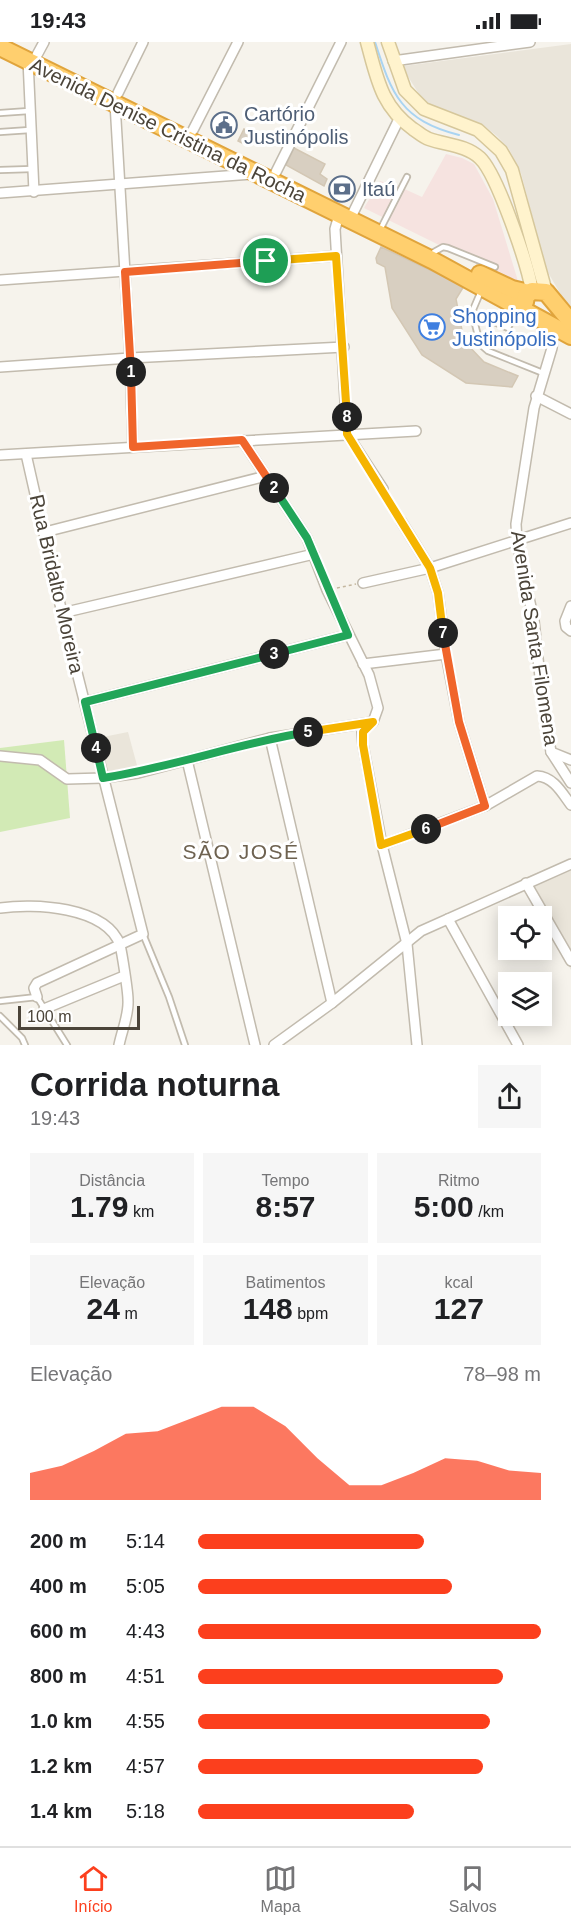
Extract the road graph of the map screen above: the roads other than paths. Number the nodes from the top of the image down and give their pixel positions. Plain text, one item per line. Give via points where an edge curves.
1 (11, 42) edge
2 (143, 42) edge
3 (237, 42) edge
4 (340, 42) edge
5 (368, 42) edge
6 (388, 42) edge
7 (530, 42) edge
8 (463, 46) edge
9 (0, 47) edge
10 (36, 52) edge
11 (393, 61) junction
12 (116, 98) junction
13 (29, 111) junction
14 (0, 113) edge
15 (399, 119) junction
16 (30, 130) junction
17 (193, 130) junction
18 (0, 132) edge
19 (32, 169) junction
20 (0, 170) edge
21 (276, 172) junction
22 (258, 174) junction
23 (407, 177) dead end
24 (119, 183) junction
25 (33, 192) junction
26 (0, 193) edge
27 (346, 214) junction
28 (381, 226) junction
29 (336, 256) junction
30 (125, 272) junction
31 (489, 277) junction
32 (0, 280) edge
33 (539, 293) junction
34 (527, 311) junction
35 (472, 312) junction
36 (566, 330) edge
37 (344, 347) junction
38 (130, 358) junction
39 (0, 367) edge
40 (543, 373) junction
41 (537, 396) junction
42 (571, 414) edge
43 (416, 431) dead end
44 (347, 434) junction
45 (242, 440) junction
46 (133, 447) junction
47 (26, 454) junction
48 (0, 456) edge
49 (266, 476) junction
50 (382, 489) road end
51 (401, 521) road end
52 (571, 523) edge
53 (45, 531) junction
54 (517, 542) junction
55 (314, 554) junction
56 (430, 568) junction
57 (363, 583) road end
58 (571, 606) edge
59 (62, 613) junction
60 (568, 629) edge
61 (348, 635) junction
62 (446, 654) junction
63 (363, 664) junction
64 (85, 702) junction
65 (373, 722) junction
66 (270, 738) junction
67 (551, 752) junction
68 (0, 756) edge
69 (187, 760) junction
70 (571, 760) edge
71 (103, 778) junction
72 (571, 783) edge
73 (571, 805) edge
74 (485, 806) junction
75 (381, 845) junction
76 (571, 864) edge
77 (526, 883) junction
78 (0, 908) edge
79 (448, 919) junction
80 (143, 934) junction
81 (408, 944) junction
82 (120, 945) junction
83 (571, 961) edge
84 (124, 976) junction
85 (37, 997) junction
86 (0, 1001) edge
87 (332, 1003) junction
88 (44, 1009) junction
89 (0, 1016) edge
90 (415, 1044) edge
91 (26, 1045) edge
92 (67, 1045) edge
93 (119, 1045) edge
94 (185, 1045) edge
95 (255, 1045) edge
96 (274, 1045) edge
97 (518, 1045) edge

1 - 10 highway, Avenida Denise Cristina da Rocha
2 - 12 street
3 - 17 street
4 - 21 street
5 - 15 street via 379,86
6 - 11 street
7 - 8 street
8 - 11 street
9 - 10 highway, Avenida Denise Cristina da Rocha
10 - 12 highway, Avenida Denise Cristina da Rocha
10 - 13 street
11 - 33 street via 405,90 424,109 478,130 501,151 512,170
12 - 17 highway, Avenida Denise Cristina da Rocha
12 - 22 highway, Avenida Denise Cristina da Rocha
12 - 24 street
13 - 14 lane
13 - 16 street
15 - 27 street
15 - 33 street via 427,138 461,147 479,157 489,169
16 - 18 lane
16 - 19 street
17 - 21 highway, Avenida Denise Cristina da Rocha
19 - 20 lane
19 - 25 street
21 - 27 highway, Avenida Denise Cristina da Rocha
22 - 24 street
22 - 27 highway, Avenida Denise Cristina da Rocha
23 - 28 lane
24 - 25 street
24 - 30 street
25 - 26 street
27 - 28 highway, Avenida Denise Cristina da Rocha
27 - 29 street via 335,230
27 - 31 highway, Avenida Denise Cristina da Rocha via 432,260
28 - 31 highway, Avenida Denise Cristina da Rocha
29 - 30 street
29 - 37 street
30 - 32 street
30 - 38 street
31 - 33 highway, Avenida Denise Cristina da Rocha via 512,289
31 - 34 highway, Avenida Denise Cristina da Rocha
31 - 35 lane
33 - 34 highway via 525,300
33 - 34 highway via 551,304 548,312
33 - 36 highway via 558,309
34 - 35 lane via 508,328
34 - 36 highway, Avenida Denise Cristina da Rocha
35 - 40 lane via 476,335 488,351
36 - 40 street, Avenida Santa Filomena via 552,348
37 - 38 street
37 - 44 street
38 - 39 street
38 - 46 street
40 - 41 street, Avenida Santa Filomena
41 - 42 street
41 - 54 street, Avenida Santa Filomena via 516,524
43 - 44 street
44 - 45 street
44 - 50 street
45 - 46 street
45 - 49 street
46 - 47 street
47 - 48 street
47 - 53 street, Rua Bridalto Moreira
49 - 53 street
49 - 55 street
51 - 56 street
52 - 54 street
53 - 59 street, Rua Bridalto Moreira
54 - 56 street
54 - 67 street, Avenida Santa Filomena via 534,621
55 - 59 street
55 - 61 street
56 - 57 street
56 - 62 street via 438,593
58 - 60 street via 565,621
59 - 64 street, Rua Bridalto Moreira
61 - 63 street
61 - 64 street
62 - 63 street
62 - 74 street via 459,722
63 - 65 street via 378,708
64 - 71 street, Rua Bridalto Moreira
65 - 66 street
65 - 75 street via 363,732 363,745
66 - 69 street
66 - 87 street
67 - 70 street
67 - 72 street, Avenida Santa Filomena
68 - 71 street via 40,760 67,778
69 - 71 street
69 - 95 street
71 - 80 street, Rua Bridalto Moreira
73 - 74 street via 555,783 537,776
74 - 75 street
75 - 81 street
76 - 77 street
77 - 79 street
77 - 83 street
78 - 82 street via 23,905 67,909 108,928
79 - 81 street via 421,932
79 - 97 street
80 - 82 street
80 - 94 lane
81 - 87 street
81 - 90 street
82 - 84 street
82 - 85 street via 37,983
84 - 88 street
84 - 93 street via 128,1000
85 - 86 lane
85 - 88 lane
87 - 96 street
88 - 92 lane
89 - 91 lane

